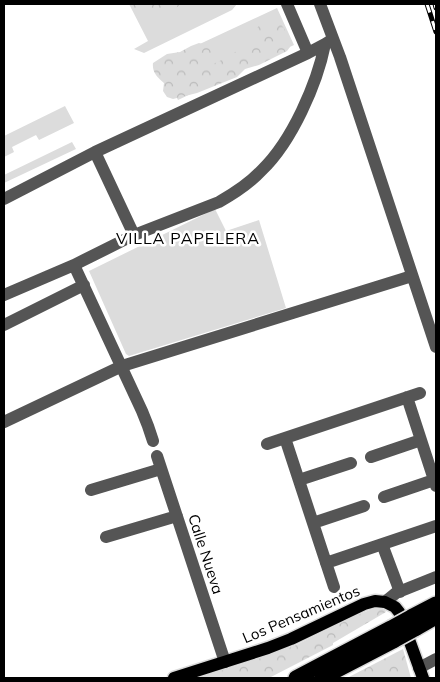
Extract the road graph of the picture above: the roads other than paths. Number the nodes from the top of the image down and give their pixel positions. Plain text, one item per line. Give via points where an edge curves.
1 (286, 4) edge
2 (320, 4) edge
3 (329, 42) junction
4 (308, 53) junction
5 (94, 152) junction
6 (4, 199) edge
7 (134, 235) junction
8 (74, 265) junction
9 (412, 276) junction
10 (84, 285) junction
11 (4, 295) edge
12 (4, 325) edge
13 (436, 347) edge
14 (122, 366) junction
15 (420, 393) dead end
16 (407, 397) junction
17 (4, 422) edge
18 (285, 438) junction
19 (421, 440) junction
20 (152, 442) dead end
21 (267, 444) dead end
22 (157, 456) dead end
23 (371, 457) dead end
24 (350, 463) dead end
25 (161, 469) junction
26 (299, 480) junction
27 (435, 483) edge
28 (91, 490) dead end
29 (384, 497) dead end
30 (364, 506) dead end
31 (176, 516) junction
32 (313, 523) junction
33 (436, 526) edge
34 (106, 537) dead end
35 (382, 544) junction
36 (326, 563) junction
37 (436, 577) edge
38 (334, 587) dead end
39 (400, 592) junction
40 (385, 602) junction
41 (436, 604) edge
42 (436, 617) edge
43 (413, 623) junction
44 (393, 634) junction
45 (436, 660) edge
46 (225, 662) junction
47 (421, 673) edge
48 (174, 678) edge
49 (296, 678) edge
50 (322, 678) edge

1 - 4 street
2 - 3 street
3 - 4 street
3 - 7 street via 303,108 262,170 219,202
3 - 9 street
4 - 5 street
5 - 6 street
5 - 7 street
7 - 8 street
8 - 10 street
8 - 11 street
9 - 13 street
9 - 14 street
10 - 12 street
10 - 14 street
14 - 17 street
14 - 20 street
15 - 16 street
16 - 18 street
16 - 19 street
18 - 21 street
18 - 26 street
19 - 23 street
19 - 27 street
22 - 25 street, Calle Nueva
24 - 26 street
25 - 28 street
25 - 31 street, Calle Nueva
26 - 32 street
27 - 29 street
30 - 32 street
31 - 34 street
31 - 46 street, Calle Nueva
32 - 36 street
33 - 35 street
35 - 36 street
35 - 39 street
36 - 38 street
37 - 39 street, Los Pensamientos
39 - 40 street, Los Pensamientos
40 - 46 main road, Los Pensamientos via 364,604 291,639
40 - 47 main road via 399,612
41 - 43 highway
42 - 43 highway
43 - 44 highway, bridge
44 - 49 highway
44 - 50 highway
45 - 47 street
46 - 48 main road, Los Pensamientos

